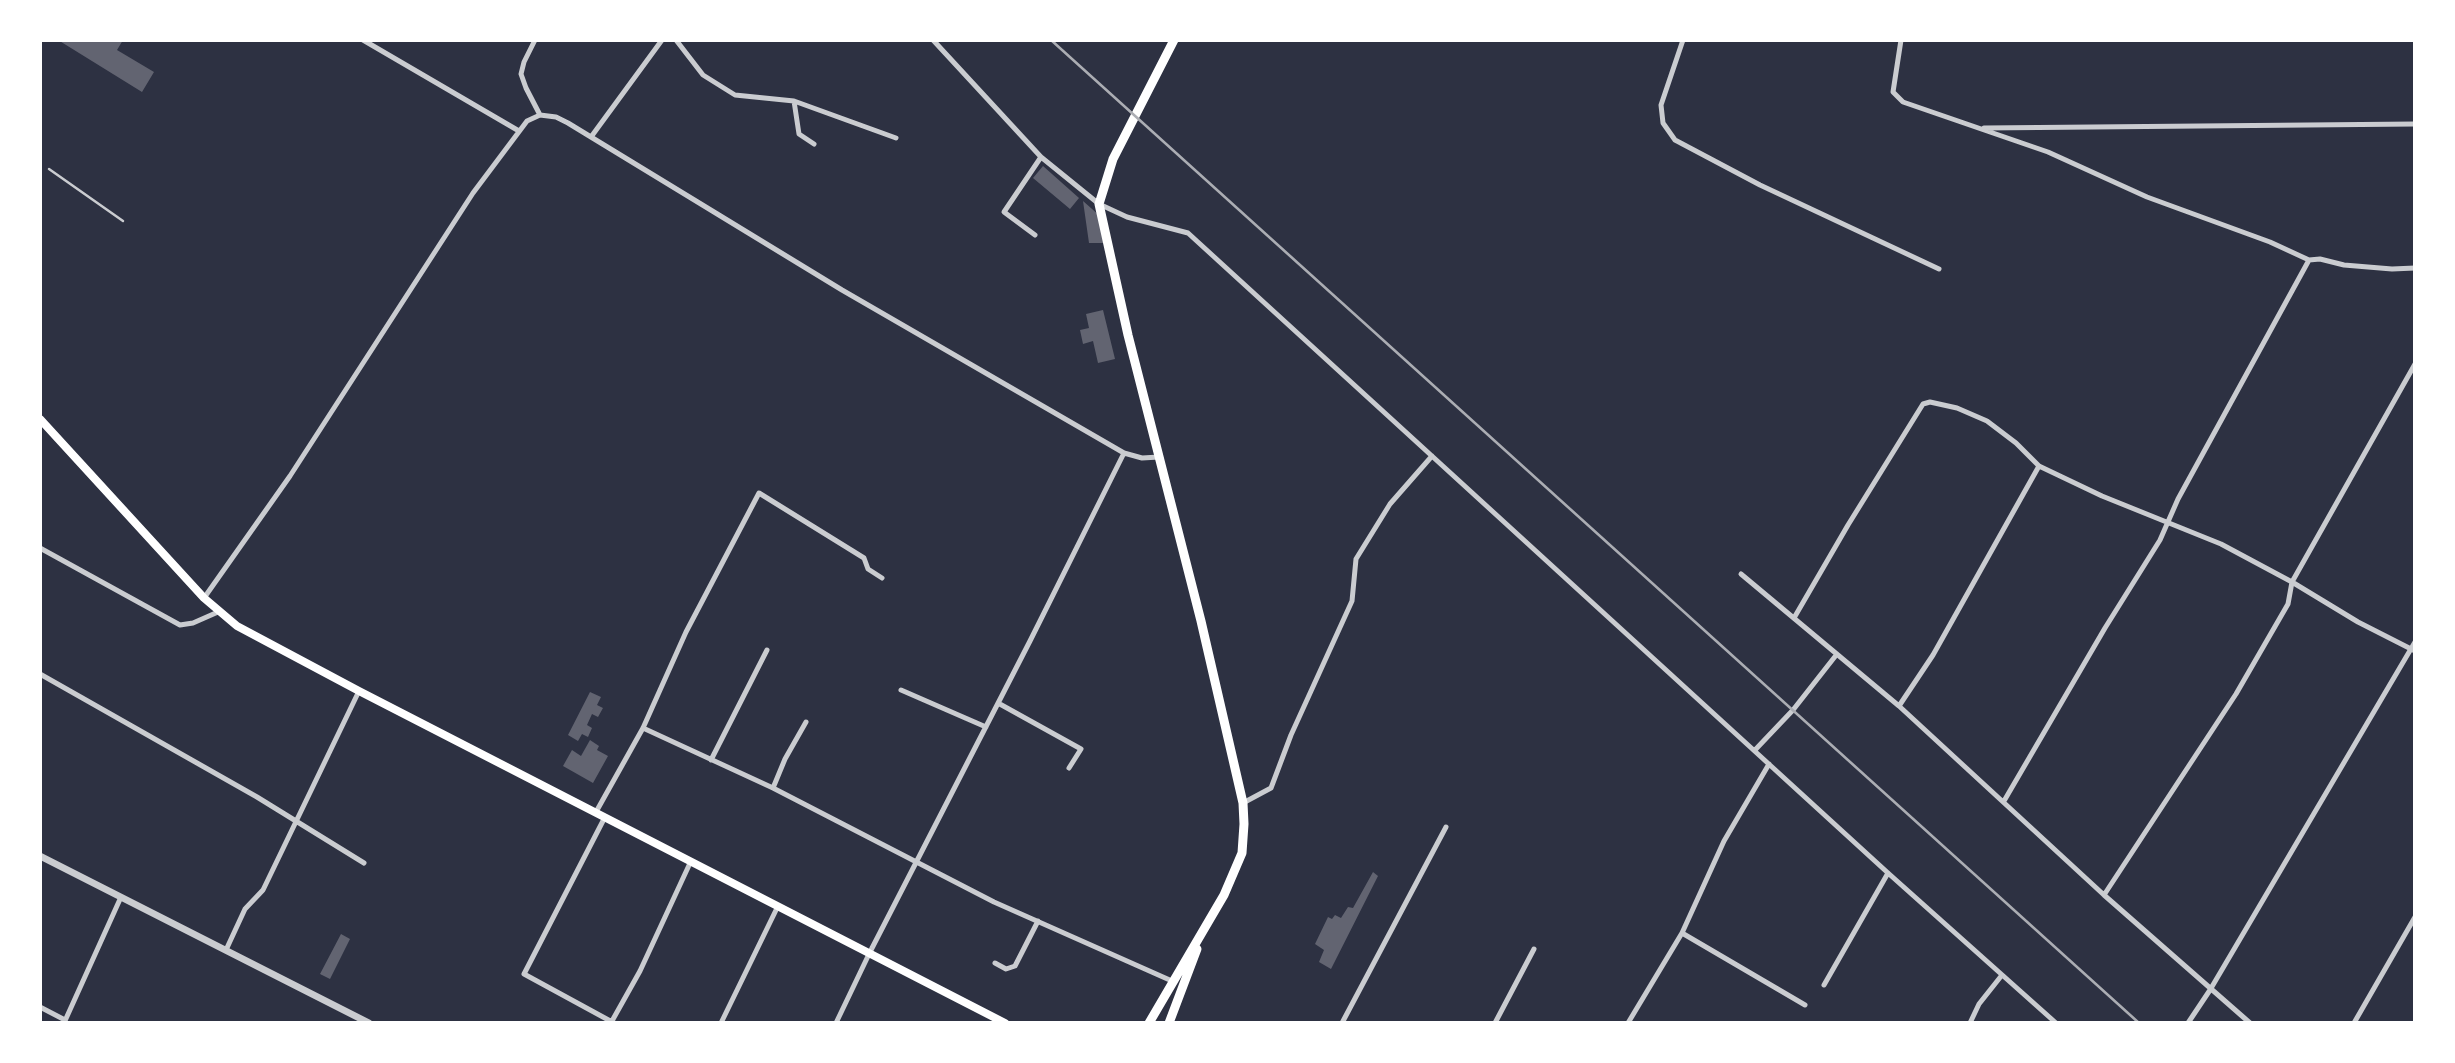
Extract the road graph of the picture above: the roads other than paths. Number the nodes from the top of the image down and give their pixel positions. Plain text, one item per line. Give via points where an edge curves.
1 (363, 40) edge
2 (535, 40) edge
3 (662, 40) edge
4 (676, 40) edge
5 (933, 40) edge
6 (1174, 40) edge
7 (1683, 40) edge
8 (1901, 40) edge
9 (794, 101) junction
10 (540, 115) junction
11 (2415, 124) edge
12 (1978, 129) junction
13 (519, 131) junction
14 (591, 137) junction
15 (895, 138) dead end
16 (814, 144) dead end
17 (1041, 158) junction
18 (49, 169) dead end
19 (1099, 204) junction
20 (123, 221) dead end
21 (1035, 235) dead end
22 (2309, 260) junction
23 (2415, 268) edge
24 (1939, 269) dead end
25 (2415, 364) edge
26 (40, 419) edge
27 (1124, 453) junction
28 (1432, 456) junction
29 (1159, 457) junction
30 (2039, 466) junction
31 (2169, 521) junction
32 (40, 548) edge
33 (1741, 574) dead end
34 (882, 578) dead end
35 (2292, 582) junction
36 (204, 598) junction
37 (218, 612) junction
38 (1794, 618) junction
39 (2415, 642) edge
40 (767, 650) dead end
41 (2413, 650) edge
42 (1837, 654) junction
43 (40, 674) edge
44 (901, 690) dead end
45 (359, 691) junction
46 (998, 703) junction
47 (1899, 706) junction
48 (806, 722) dead end
49 (986, 727) junction
50 (643, 728) junction
51 (1755, 750) junction
52 (710, 760) junction
53 (1769, 764) junction
54 (1069, 768) dead end
55 (773, 788) junction
56 (2004, 802) junction
57 (1243, 803) junction
58 (596, 812) junction
59 (605, 817) junction
60 (296, 823) junction
61 (1446, 827) dead end
62 (40, 856) edge
63 (691, 861) junction
64 (917, 862) junction
65 (364, 863) dead end
66 (1888, 873) junction
67 (2104, 895) junction
68 (121, 897) junction
69 (778, 905) junction
70 (2415, 917) edge
71 (1038, 921) junction
72 (1682, 933) junction
73 (1203, 934) junction
74 (1534, 949) dead end
75 (226, 950) junction
76 (870, 952) junction
77 (995, 963) dead end
78 (2002, 975) junction
79 (1171, 981) junction
80 (1824, 985) dead end
81 (2210, 990) junction
82 (1805, 1005) dead end
83 (40, 1007) edge
84 (64, 1021) edge
85 (613, 1022) edge
86 (369, 1023) edge
87 (722, 1023) edge
88 (836, 1023) edge
89 (1005, 1023) edge
90 (1149, 1023) edge
91 (1169, 1023) edge
92 (1342, 1023) edge
93 (1494, 1023) edge
94 (1628, 1023) edge
95 (1970, 1023) edge
96 (2056, 1023) edge
97 (2188, 1023) edge
98 (2250, 1023) edge
99 (2354, 1023) edge

1 - 13 street
2 - 10 street via 522,74
3 - 14 street
4 - 9 street via 704,75 735,95
5 - 17 street
6 - 19 main road via 1113,159
7 - 24 street via 1661,105 1663,123 1675,140
8 - 12 street via 1892,92 1903,102
9 - 15 street
9 - 16 street via 799,134
10 - 13 street
10 - 14 street via 556,117
11 - 12 street
12 - 22 street via 2048,152 2147,197
13 - 36 street via 473,192 290,476
14 - 27 street via 842,290
17 - 19 street
17 - 21 street via 1004,212
18 - 20 lane
19 - 28 street via 1127,217 1188,233
19 - 29 main road
22 - 23 street
22 - 31 street
25 - 35 street
26 - 36 main road
27 - 29 street
27 - 46 street
28 - 51 street
28 - 57 street via 1390,504 1356,559 1352,601 1270,788
29 - 57 main road
30 - 31 street
30 - 38 street via 1987,421 1926,402
30 - 47 street via 1933,655
31 - 35 street
31 - 56 street
32 - 37 street via 180,625
33 - 38 street
34 - 50 street via 868,569 864,558 759,493 686,632
35 - 41 street
35 - 67 street via 2288,604 2236,694
36 - 37 main road
37 - 45 main road
38 - 42 street
39 - 41 street
40 - 52 street
41 - 81 street
42 - 47 street
42 - 51 street
43 - 60 street
44 - 49 street
45 - 58 main road
45 - 60 street
46 - 49 street
46 - 54 street via 1081,749
47 - 56 street
48 - 55 street
49 - 64 street
50 - 52 street
50 - 58 street
51 - 53 street
52 - 55 street
53 - 66 street
53 - 72 street via 1724,841
55 - 64 street
56 - 67 street
57 - 73 main road via 1242,853
58 - 59 main road
59 - 63 main road
59 - 85 street via 524,974
60 - 65 street
60 - 75 street
61 - 92 street
62 - 68 street
63 - 69 main road
63 - 85 street
64 - 71 street
64 - 76 street
66 - 78 street
66 - 80 street
67 - 81 street
68 - 75 street
68 - 84 street
69 - 76 main road
69 - 87 street
70 - 99 street
71 - 77 street via 1015,966 1006,969
71 - 79 street
72 - 82 street
72 - 94 street
73 - 79 main road
73 - 91 main road
74 - 93 street
75 - 86 street
76 - 88 street
76 - 89 main road
78 - 95 street
78 - 96 street
79 - 90 main road
81 - 97 street
81 - 98 street
83 - 84 street

